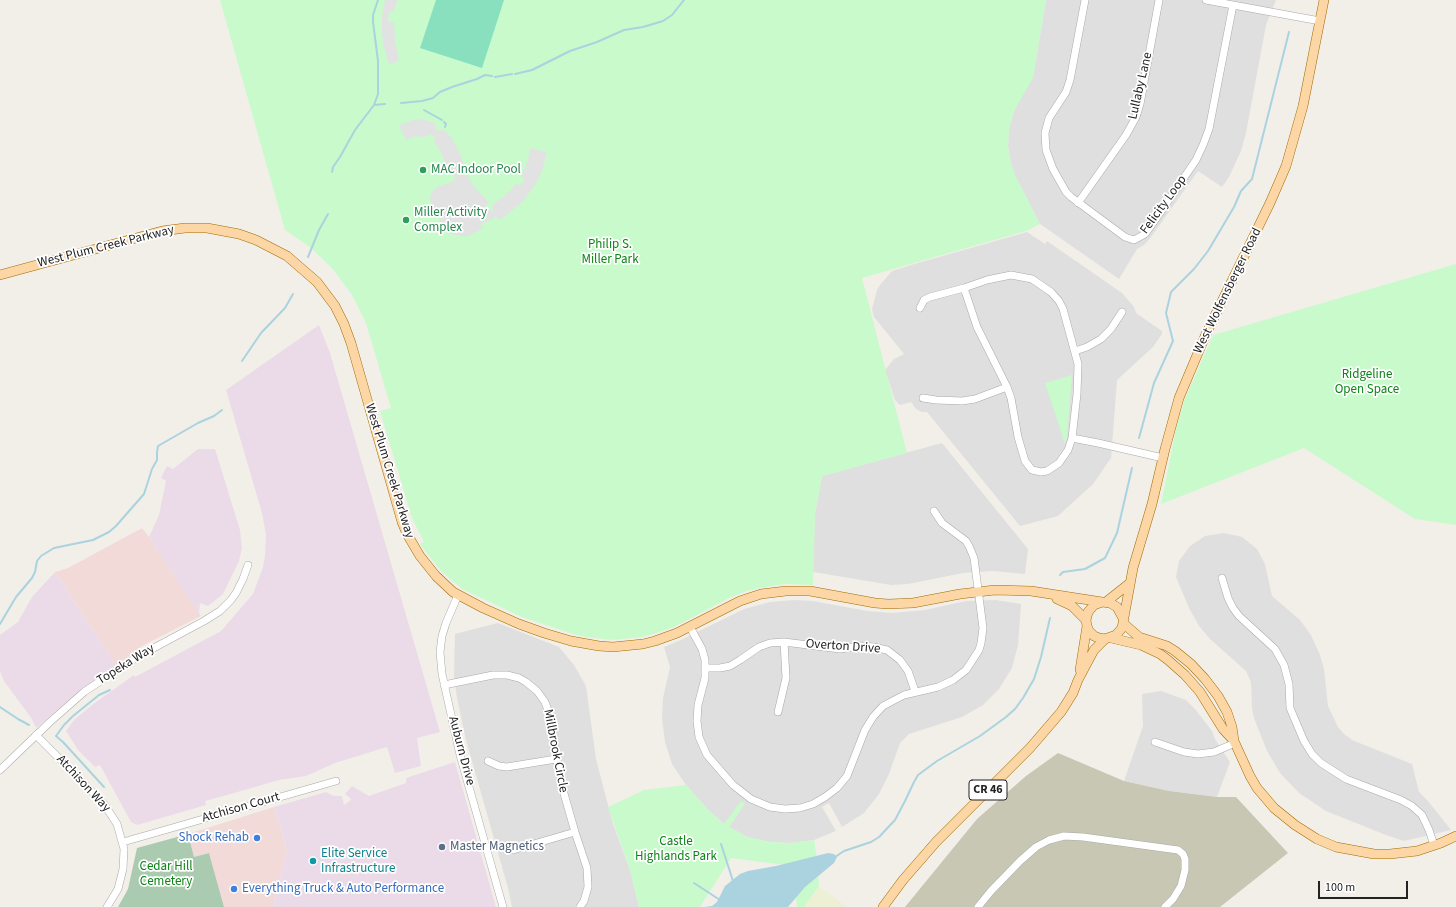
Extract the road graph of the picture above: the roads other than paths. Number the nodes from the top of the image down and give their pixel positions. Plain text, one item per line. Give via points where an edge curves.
1 (1085, 0) edge
2 (1159, 0) edge
3 (1206, 0) edge
4 (1324, 0) edge
5 (1233, 5) junction
6 (1320, 21) junction
7 (1078, 203) junction
8 (0, 275) edge
9 (964, 288) junction
10 (920, 308) dead end
11 (1122, 312) dead end
12 (1075, 351) junction
13 (1007, 387) junction
14 (924, 398) dead end
15 (1072, 438) junction
16 (1163, 458) junction
17 (934, 511) dead end
18 (248, 565) dead end
19 (1222, 578) dead end
20 (1130, 583) junction
21 (979, 591) junction
22 (1046, 594) junction
23 (458, 595) junction
24 (1104, 602) junction
25 (1123, 621) junction
26 (1086, 623) junction
27 (690, 626) junction
28 (1108, 638) junction
29 (784, 642) junction
30 (706, 668) junction
31 (1078, 680) junction
32 (444, 685) junction
33 (915, 691) junction
34 (778, 712) dead end
35 (36, 735) junction
36 (1155, 742) dead end
37 (1234, 742) junction
38 (556, 759) junction
39 (488, 761) dead end
40 (0, 770) edge
41 (336, 781) dead end
42 (575, 832) junction
43 (1456, 836) edge
44 (123, 842) junction
45 (1434, 846) junction
46 (513, 850) dead end
47 (107, 907) edge
48 (503, 907) edge
49 (580, 907) edge
50 (883, 907) edge
51 (978, 907) edge
52 (1165, 907) edge

1 - 7 street, Felicity Loop via 1070,80 1066,92 1049,118 1045,139 1053,169 1066,192
2 - 7 street, Lullaby Lane via 1136,117
3 - 5 street
4 - 6 main road, West Wolfensberger Road
5 - 6 street
5 - 7 street, Felicity Loop via 1209,129 1203,145 1192,167 1144,234 1138,239 1129,239
6 - 16 main road, West Wolfensberger Road via 1303,106 1286,166 1206,334 1179,398
8 - 23 main road, West Plum Creek Parkway via 162,231 185,228 207,228 239,234 287,256 317,282 340,315 405,530 428,567
9 - 10 street via 930,297 924,300
9 - 12 street via 1011,275 1032,279 1059,301
9 - 13 street via 977,327
11 - 12 street via 1111,329 1101,338
12 - 15 street via 1078,373
13 - 14 street via 962,401
13 - 15 street via 1020,448 1032,470 1041,472 1054,467 1064,456
15 - 16 street
16 - 20 main road, West Wolfensberger Road
17 - 21 street via 942,523 962,537 969,546 976,565
18 - 35 street, Topeka Way via 236,593 220,611 118,668 84,692
19 - 45 street via 1233,608 1272,645 1284,665 1289,684 1290,708 1304,742 1312,754 1321,764 1346,778 1412,806 1422,815
20 - 24 main road
20 - 25 main road, West Wolfensberger Road
21 - 22 main road, West Plum Creek Parkway
21 - 27 main road, West Plum Creek Parkway via 913,603 888,604 810,591 772,592 740,601
21 - 33 street via 983,628 981,643 975,657 966,670 953,680 938,687
22 - 24 main road, West Plum Creek Parkway
22 - 26 main road, West Plum Creek Parkway via 1072,606
23 - 27 main road, West Plum Creek Parkway via 519,624 585,644 613,647 643,644
23 - 32 street, Auburn Drive via 441,641
24 - 25 main road via 1117,607
24 - 26 main road via 1091,608
25 - 28 main road via 1119,632
25 - 37 main road via 1139,637 1167,646 1198,671 1223,705 1232,727
26 - 28 main road via 1094,636
26 - 31 main road
27 - 30 street via 704,654
28 - 31 main road via 1094,650
28 - 37 main road via 1141,645 1168,660 1200,692
29 - 30 street, Overton Drive via 759,647 730,666
29 - 33 street, Overton Drive via 887,650 904,665
29 - 34 street via 786,678
30 - 33 street via 697,714 698,732 704,748 720,770 744,795 763,805 777,808 792,809 806,806 837,788 851,769 865,730 878,711 890,702
31 - 50 main road, CR 46 via 1073,693 1048,728 936,842
32 - 38 street, Millbrook Circle via 501,674 526,682 542,696 548,709
32 - 48 street, Auburn Drive via 460,755
35 - 40 street, Topeka Way
35 - 44 street, Atchison Way via 109,810
36 - 37 street via 1198,754 1214,752
37 - 45 main road via 1250,776 1265,798 1284,818 1317,839 1336,847 1374,854 1404,853
38 - 39 street via 507,767
38 - 42 street, Millbrook Circle
41 - 44 street, Atchison Court
42 - 46 street
42 - 49 street, Millbrook Circle via 588,875 586,894
43 - 45 main road
44 - 47 street, Atchison Way via 124,862 121,880
51 - 52 street via 1036,847 1064,836 1178,850 1185,859 1185,870 1181,886

